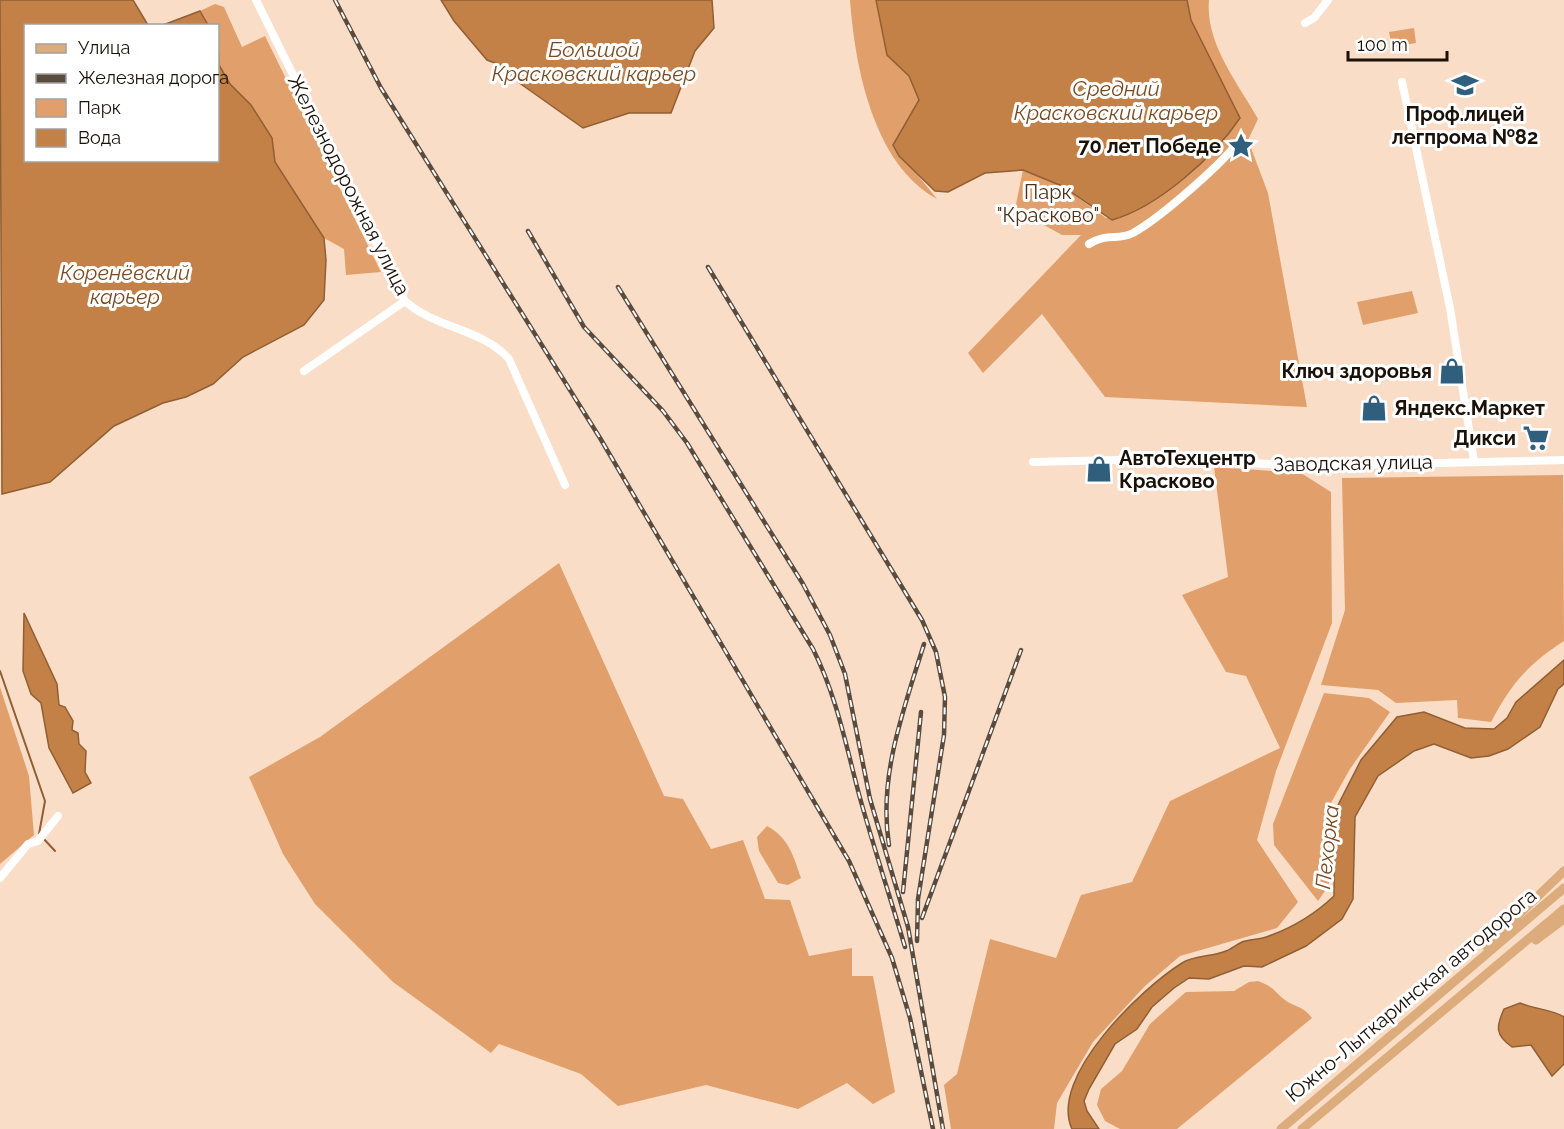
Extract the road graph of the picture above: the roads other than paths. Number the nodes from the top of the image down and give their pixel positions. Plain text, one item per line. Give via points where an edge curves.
1 (256, 0) edge
2 (1328, 0) edge
3 (1305, 23) dead end
4 (1402, 82) dead end
5 (1242, 137) dead end
6 (1089, 244) dead end
7 (405, 301) junction
8 (304, 371) dead end
9 (1564, 460) edge
10 (1474, 461) junction
11 (1033, 462) dead end
12 (565, 485) dead end
13 (58, 816) dead end
14 (1564, 871) edge
15 (0, 878) edge
16 (1564, 888) edge
17 (1564, 909) edge
18 (1564, 919) edge
19 (1444, 988) junction
20 (1455, 1001) junction
21 (1281, 1129) edge
22 (1302, 1129) edge

1 - 7 street, Железнодорожная улица
2 - 3 street
4 - 10 street via 1450,308
5 - 6 street via 1232,151 1131,234 1102,236
7 - 8 street
7 - 12 street, Железнодорожная улица via 494,345 509,359
9 - 10 street, Заводская улица
10 - 11 street, Заводская улица via 1323,466 1160,459
13 - 15 street via 38,841 28,843
14 - 19 main road
16 - 19 main road, Южно-Лыткаринская автодорога
17 - 20 main road, Южно-Лыткаринская автодорога
18 - 20 main road
19 - 21 main road, Южно-Лыткаринская автодорога
20 - 22 main road, Южно-Лыткаринская автодорога

